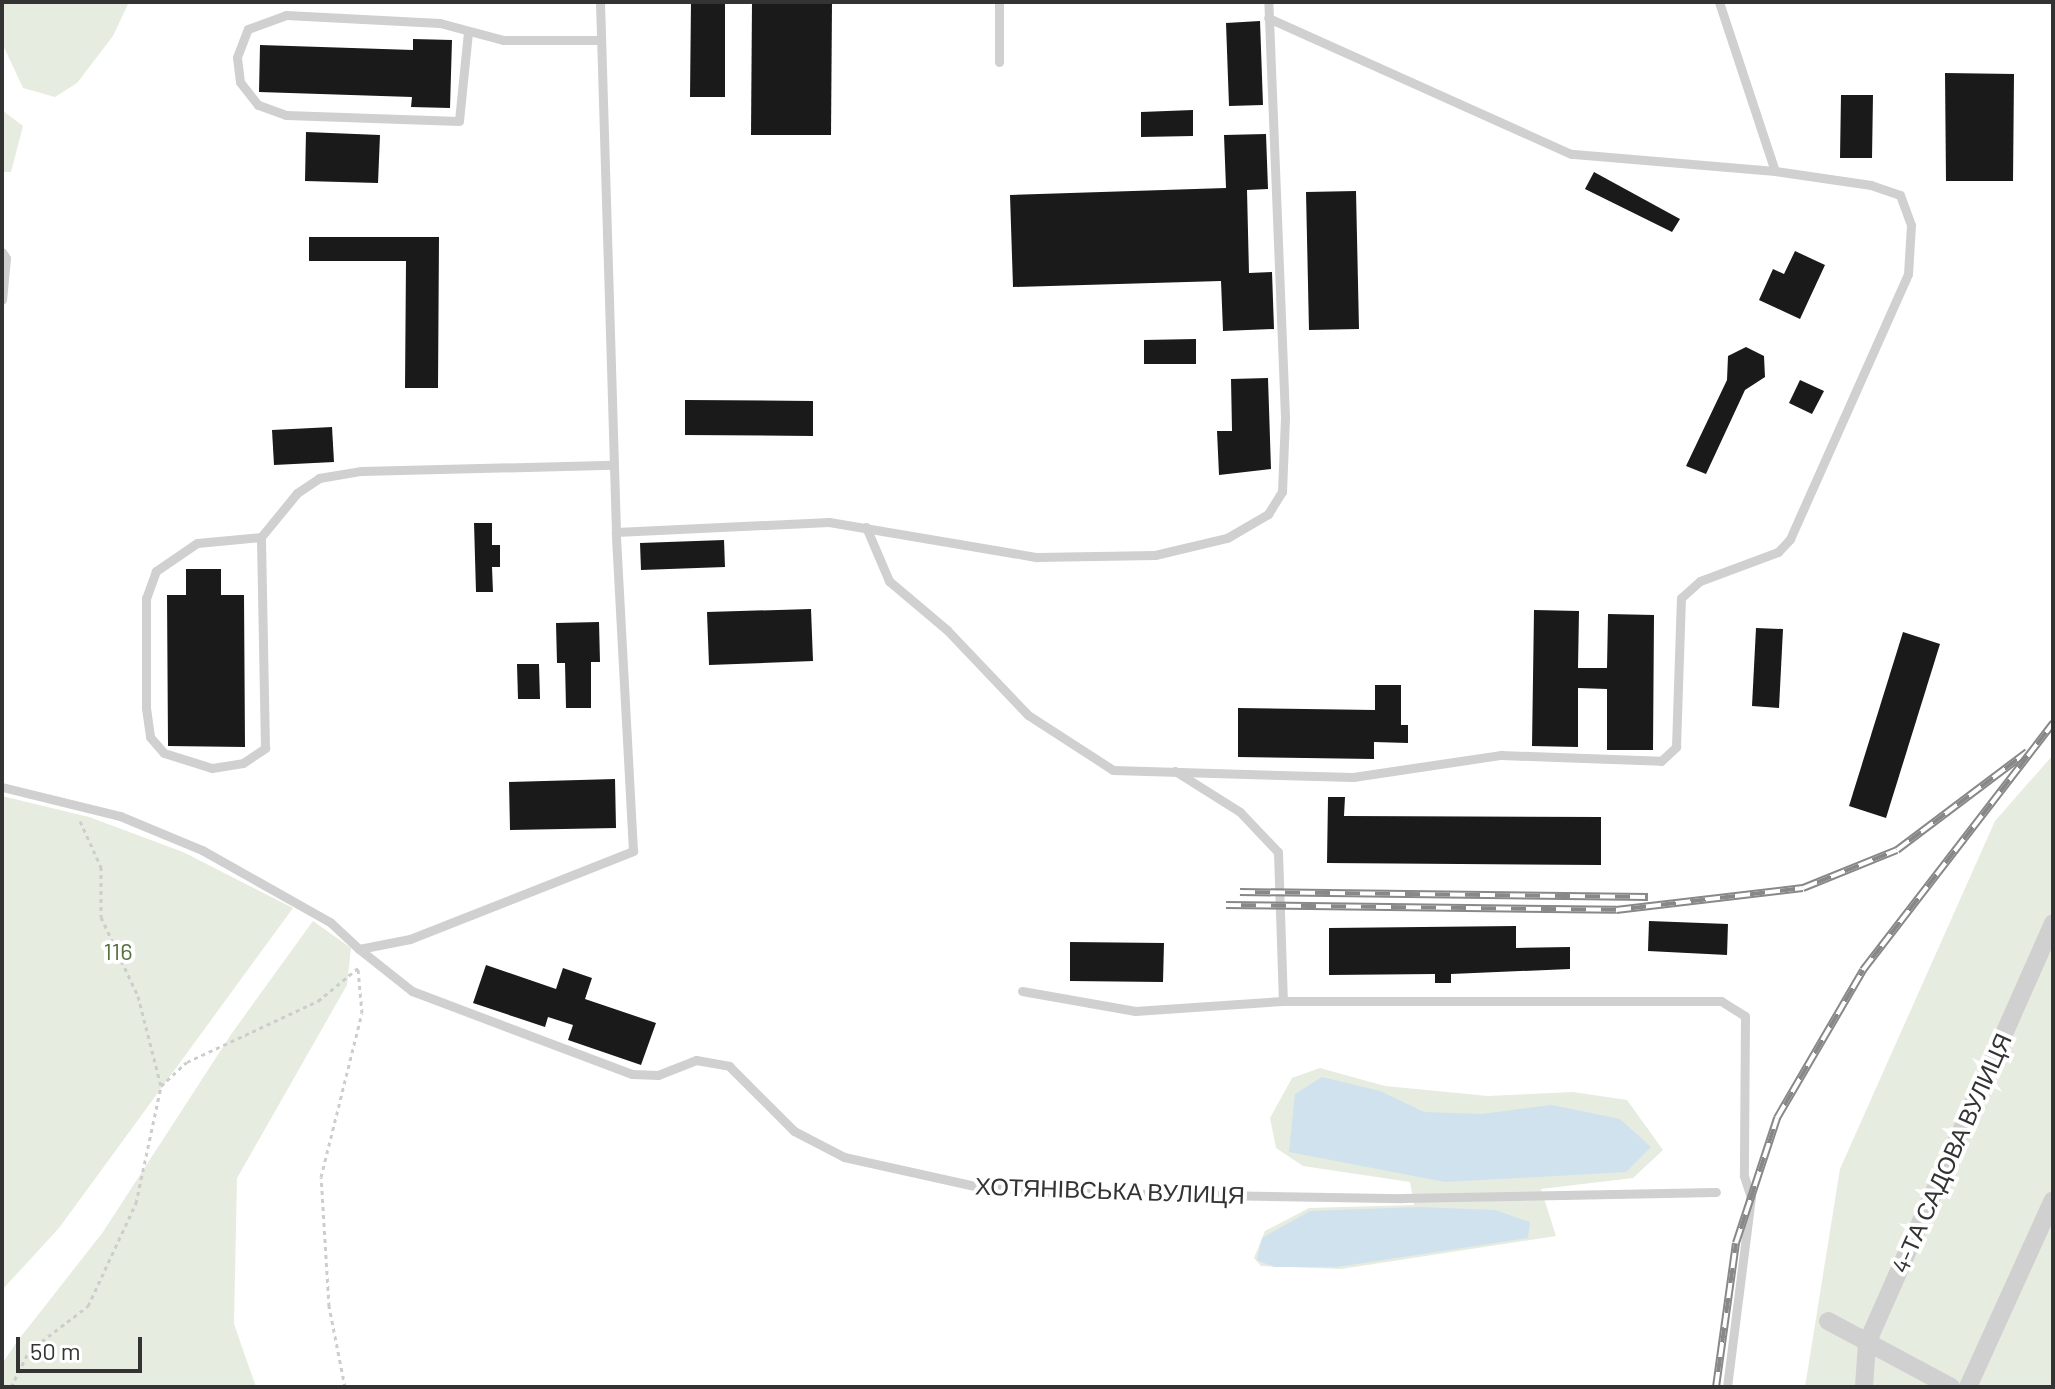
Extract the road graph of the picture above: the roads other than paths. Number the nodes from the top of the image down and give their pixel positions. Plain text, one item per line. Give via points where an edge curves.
1 (600, 2) edge
2 (999, 2) edge
3 (1268, 2) edge
4 (1719, 2) edge
5 (1268, 18) junction
6 (468, 32) junction
7 (600, 40) junction
8 (999, 62) dead end
9 (1775, 171) junction
10 (2, 252) edge
11 (2, 300) edge
12 (613, 465) junction
13 (866, 527) junction
14 (616, 532) junction
15 (261, 537) junction
16 (1172, 769) junction
17 (2, 787) edge
18 (2053, 923) edge
19 (359, 949) junction
20 (1022, 991) dead end
21 (1283, 1001) junction
22 (1716, 1192) dead end
23 (2053, 1200) edge
24 (1828, 1321) dead end
25 (1867, 1343) junction
26 (1727, 1387) edge
27 (1864, 1387) edge
28 (1951, 1387) edge
29 (1968, 1387) edge

1 - 7 lane
2 - 8 lane
3 - 5 lane
4 - 9 lane
5 - 9 lane via 1571,154
5 - 13 lane via 1285,417 1282,492 1268,514 1227,538 1155,555 1037,557
6 - 6 lane via 440,23 286,15 248,29 237,57 240,82 258,105 286,115 459,121
6 - 7 lane via 503,40
7 - 12 lane
9 - 16 lane via 1871,185 1900,195 1911,225 1908,274 1790,539 1778,552 1700,581 1681,598 1676,747 1661,761 1501,755 1353,777
10 - 11 lane
12 - 14 lane
12 - 15 lane via 361,471 319,478 297,493
13 - 14 lane via 829,522
13 - 16 lane via 889,581 947,630 1028,715 1113,770
14 - 19 lane via 633,851 447,927
15 - 15 lane via 265,748 243,763 212,768 164,753 150,737 146,708 146,598 156,571 197,543
16 - 21 lane via 1240,812 1278,852
17 - 19 lane, ХОТЯНІВСЬКА ВУЛИЦЯ via 120,816 202,850 330,922
18 - 25 street, 4-ТА САДОВА ВУЛИЦЯ
19 - 22 lane, ХОТЯНІВСЬКА ВУЛИЦЯ via 412,991 632,1074 658,1075 696,1060 729,1066 794,1131 844,1157 906,1173 1045,1192 1402,1198
20 - 21 lane via 1135,1011
21 - 26 lane via 1721,1001 1745,1016 1744,1176 1751,1197
23 - 29 street
24 - 25 street
25 - 27 street, 4-ТА САДОВА ВУЛИЦЯ
25 - 28 street

